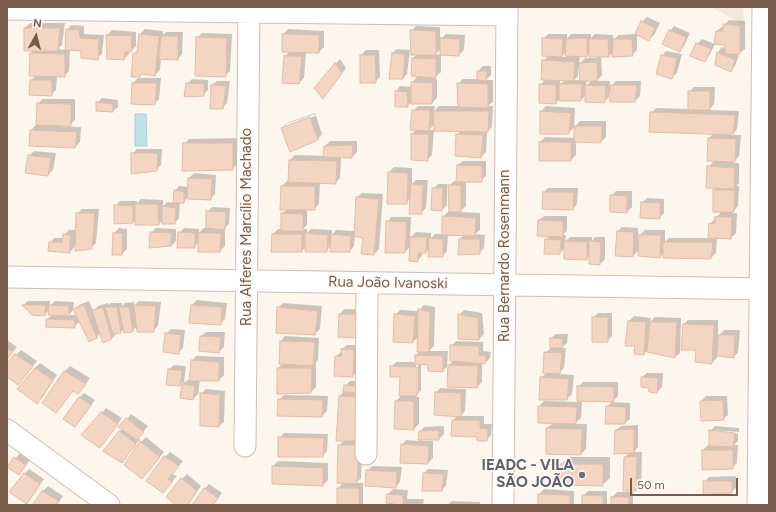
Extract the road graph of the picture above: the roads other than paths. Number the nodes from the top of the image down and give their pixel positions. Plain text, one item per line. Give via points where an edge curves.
1 (763, 7) edge
2 (7, 9) edge
3 (249, 10) edge
4 (507, 11) edge
5 (7, 277) edge
6 (247, 281) junction
7 (367, 283) junction
8 (505, 285) junction
9 (764, 289) edge
10 (7, 430) edge
11 (245, 446) dead end
12 (366, 454) dead end
13 (109, 505) edge
14 (503, 505) edge
15 (758, 505) edge

1 - 9 street
2 - 3 street
3 - 4 street
3 - 6 street, Rua Alferes Marcílio Machado
4 - 8 street, Rua Bernardo Rosenmann
5 - 6 street, Rua João Ivanoski
6 - 7 street, Rua João Ivanoski
6 - 11 street, Rua Alferes Marcílio Machado
7 - 8 street, Rua João Ivanoski
7 - 12 street
8 - 9 street, Rua João Ivanoski
8 - 14 street, Rua Bernardo Rosenmann
9 - 15 street
10 - 13 street

